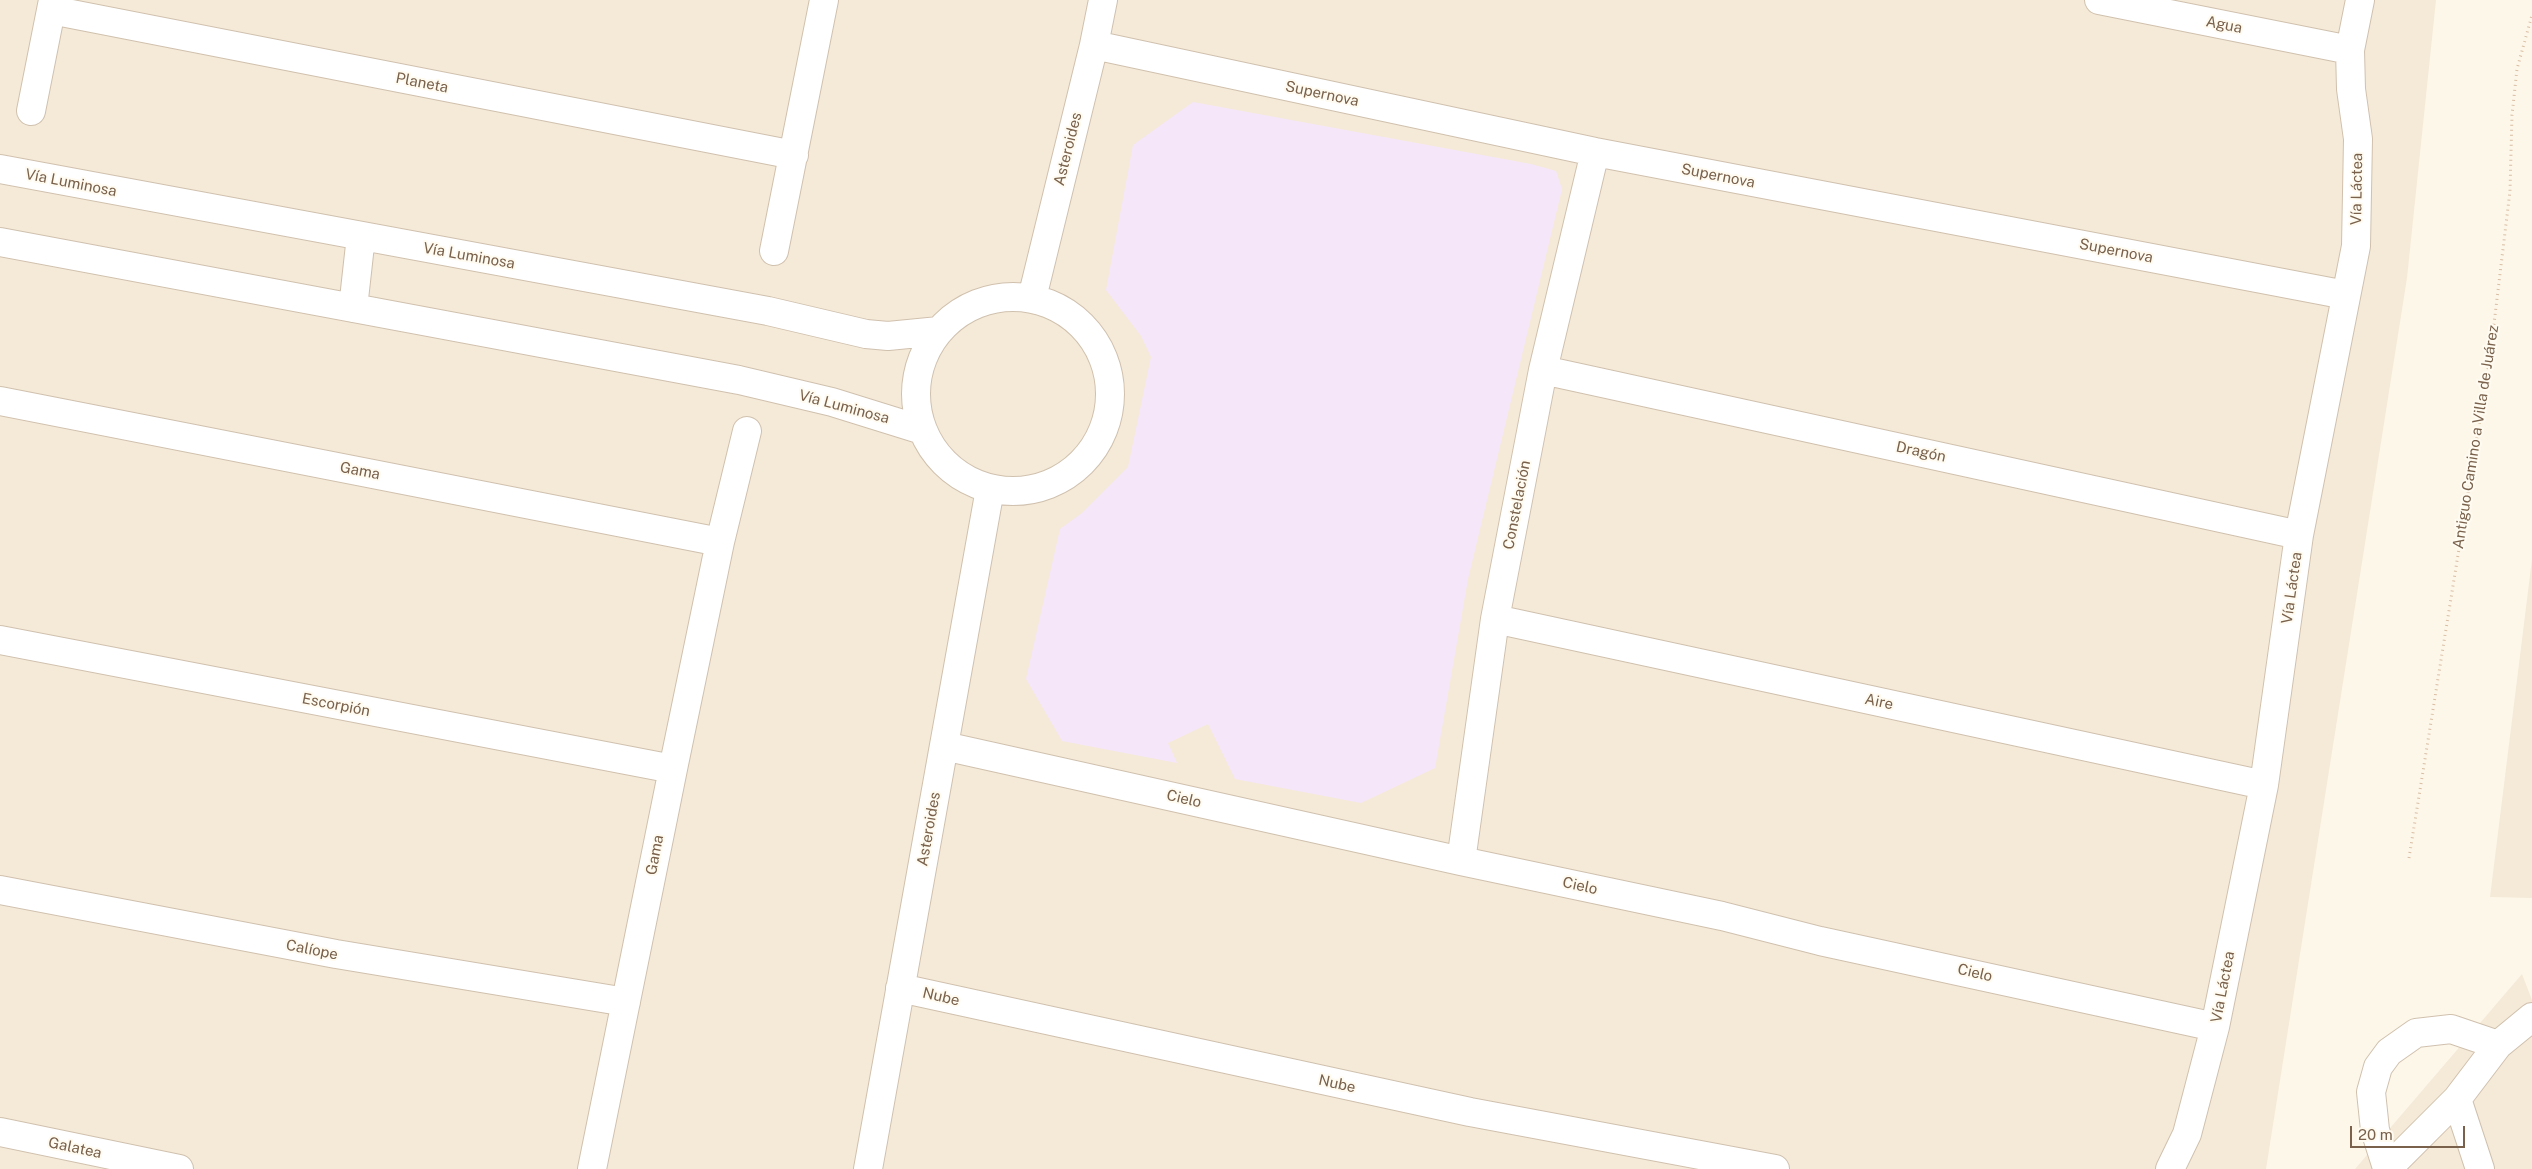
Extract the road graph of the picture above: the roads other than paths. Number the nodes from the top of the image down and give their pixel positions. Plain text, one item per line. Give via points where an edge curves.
1 (824, 0) edge
2 (1102, 0) edge
3 (2099, 0) edge
4 (2360, 0) edge
5 (52, 5) edge
6 (1094, 45) junction
7 (2350, 50) junction
8 (32, 111) dead end
9 (1595, 152) junction
10 (794, 155) junction
11 (0, 169) edge
12 (361, 236) junction
13 (0, 242) edge
14 (774, 251) dead end
15 (2346, 295) junction
16 (1032, 298) junction
17 (353, 308) junction
18 (939, 331) junction
19 (1543, 370) junction
20 (0, 401) edge
21 (922, 430) junction
22 (747, 431) dead end
23 (990, 489) junction
24 (2299, 535) junction
25 (720, 542) junction
26 (1495, 619) junction
27 (0, 640) edge
28 (944, 746) junction
29 (673, 769) junction
30 (2264, 785) junction
31 (1462, 861) junction
32 (0, 890) edge
33 (900, 988) junction
34 (626, 1002) junction
35 (2532, 1017) edge
36 (2215, 1027) junction
37 (2498, 1045) junction
38 (2457, 1099) junction
39 (0, 1132) edge
40 (179, 1169) edge
41 (592, 1169) edge
42 (868, 1169) edge
43 (1775, 1169) edge
44 (2170, 1169) edge
45 (2387, 1169) edge
46 (2480, 1169) edge

1 - 10 street
2 - 6 street, Asteroides
3 - 7 street, Agua
4 - 7 street, Vía Láctea
5 - 8 street, Planeta
5 - 10 street, Planeta
6 - 9 street, Supernova
6 - 16 street, Asteroides
7 - 15 street, Vía Láctea via 2351,90 2358,139 2356,246
9 - 15 street, Supernova
9 - 19 street, Constelación
10 - 14 street
11 - 12 street, Vía Luminosa
12 - 17 street
12 - 18 street, Vía Luminosa via 768,311 866,334 888,336
13 - 17 street, Vía Luminosa
15 - 24 street, Vía Láctea
16 - 18 street via 998,298 965,310
16 - 23 street via 1067,312 1092,334 1107,365 1112,399 1104,432 1084,462 1057,482 1024,492
17 - 21 street, Vía Luminosa via 738,380 832,402
18 - 21 street via 921,360 915,397
19 - 24 street, Dragón
19 - 26 street, Constelación
20 - 25 street, Gama
21 - 23 street via 939,459 966,480
22 - 25 street, Gama
23 - 28 street, Asteroides
24 - 30 street, Vía Láctea
25 - 29 street, Gama
26 - 30 street, Aire
26 - 31 street, Constelación
27 - 29 street, Escorpión
28 - 31 street, Cielo
28 - 33 street, Asteroides
29 - 34 street, Gama
30 - 36 street, Vía Láctea
31 - 36 street, Cielo
32 - 34 street, Calíope via 336,954
33 - 42 street, Asteroides
33 - 43 street, Nube via 1470,1112
34 - 41 street, Gama
35 - 37 street
36 - 44 street, Vía Láctea via 2187,1134
37 - 38 street
37 - 45 street via 2451,1029 2416,1033 2389,1052 2378,1067 2371,1092 2376,1130
38 - 45 street
38 - 46 street
39 - 40 street, Galatea

